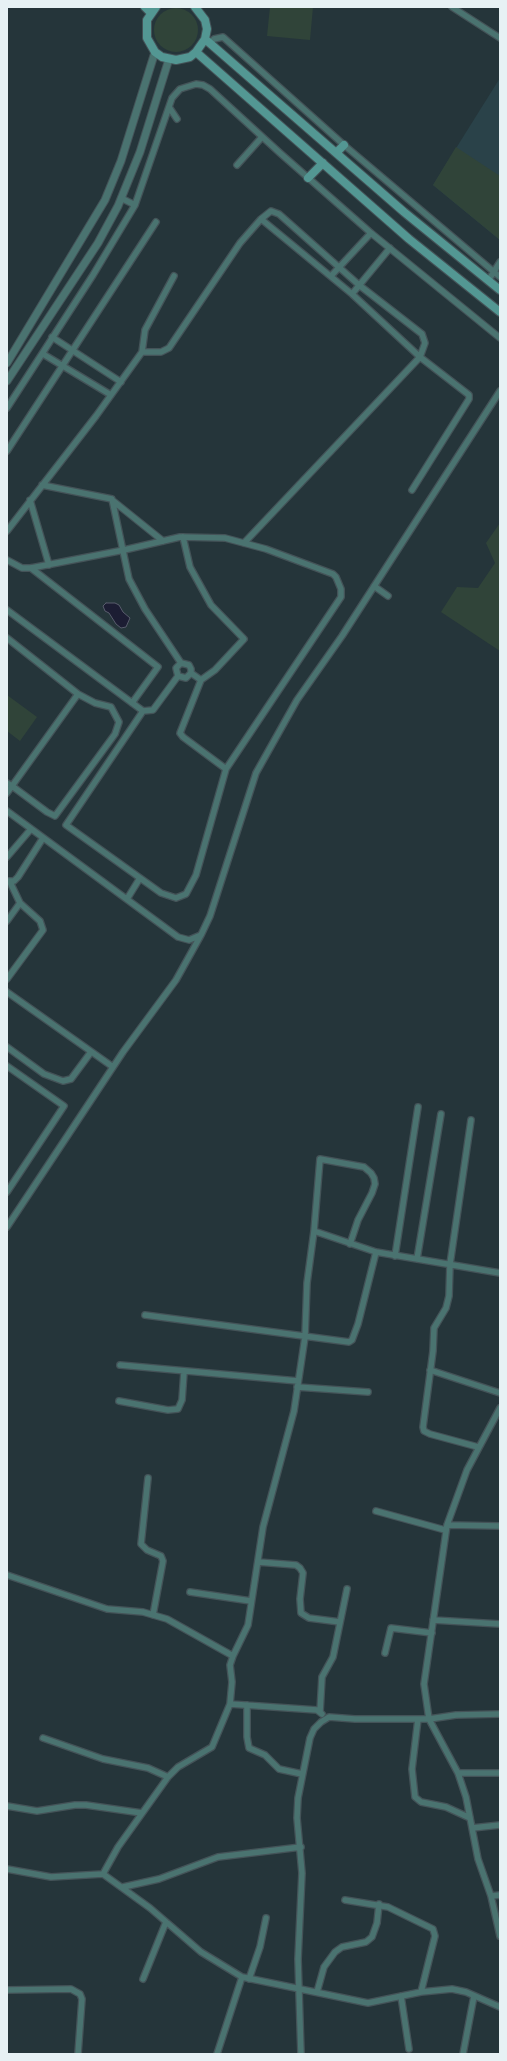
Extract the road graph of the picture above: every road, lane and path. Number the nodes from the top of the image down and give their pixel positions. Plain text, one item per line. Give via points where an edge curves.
1 (452, 7) edge
2 (199, 8) edge
3 (151, 9) edge
4 (500, 38) edge
5 (207, 41) junction
6 (156, 52) junction
7 (196, 52) junction
8 (169, 59) junction
9 (169, 108) junction
10 (177, 119) dead end
11 (262, 137) junction
12 (344, 145) junction
13 (336, 153) junction
14 (323, 163) junction
15 (237, 165) dead end
16 (308, 178) junction
17 (121, 198) junction
18 (135, 205) junction
19 (261, 219) junction
20 (156, 222) dead end
21 (371, 233) junction
22 (390, 248) junction
23 (500, 262) edge
24 (339, 267) junction
25 (493, 272) junction
26 (174, 276) dead end
27 (330, 276) junction
28 (500, 277) edge
29 (488, 281) junction
30 (359, 285) junction
31 (500, 290) edge
32 (352, 294) junction
33 (500, 312) edge
34 (52, 337) junction
35 (500, 338) edge
36 (74, 350) junction
37 (142, 352) junction
38 (42, 354) junction
39 (420, 357) junction
40 (7, 363) edge
41 (63, 365) junction
42 (7, 381) edge
43 (121, 382) junction
44 (499, 394) edge
45 (111, 395) junction
46 (7, 408) edge
47 (7, 451) edge
48 (42, 485) junction
49 (412, 490) dead end
50 (112, 499) junction
51 (30, 500) junction
52 (7, 531) edge
53 (183, 537) junction
54 (163, 541) junction
55 (244, 543) junction
56 (124, 550) junction
57 (7, 560) edge
58 (49, 565) junction
59 (31, 568) junction
60 (374, 586) junction
61 (388, 596) dead end
62 (7, 610) edge
63 (7, 638) edge
64 (181, 663) junction
65 (191, 672) junction
66 (178, 676) junction
67 (201, 680) junction
68 (78, 694) junction
69 (132, 703) junction
70 (143, 711) junction
71 (226, 769) junction
72 (9, 785) edge
73 (7, 793) edge
74 (7, 811) edge
75 (31, 829) junction
76 (43, 838) junction
77 (7, 857) edge
78 (140, 878) junction
79 (8, 882) edge
80 (127, 899) junction
81 (20, 903) junction
82 (7, 921) edge
83 (201, 935) junction
84 (7, 979) edge
85 (7, 992) edge
86 (7, 1047) edge
87 (91, 1052) junction
88 (7, 1066) edge
89 (113, 1067) junction
90 (418, 1107) dead end
91 (441, 1114) dead end
92 (471, 1120) dead end
93 (7, 1192) edge
94 (7, 1228) edge
95 (314, 1231) junction
96 (350, 1244) junction
97 (376, 1252) junction
98 (395, 1256) junction
99 (417, 1259) junction
100 (450, 1264) junction
101 (500, 1273) edge
102 (145, 1315) dead end
103 (305, 1337) junction
104 (120, 1365) dead end
105 (430, 1370) junction
106 (184, 1372) junction
107 (297, 1384) junction
108 (368, 1392) dead end
109 (500, 1393) edge
110 (119, 1401) dead end
111 (500, 1408) edge
112 (478, 1447) junction
113 (148, 1478) dead end
114 (376, 1511) dead end
115 (500, 1526) edge
116 (446, 1527) junction
117 (258, 1562) junction
118 (7, 1575) edge
119 (347, 1590) dead end
120 (190, 1592) dead end
121 (251, 1601) junction
122 (154, 1615) junction
123 (433, 1620) junction
124 (340, 1622) junction
125 (500, 1624) edge
126 (432, 1633) junction
127 (385, 1653) dead end
128 (233, 1656) junction
129 (230, 1704) junction
130 (247, 1705) junction
131 (320, 1712) junction
132 (500, 1714) edge
133 (326, 1719) junction
134 (418, 1719) junction
135 (429, 1719) junction
136 (43, 1738) dead end
137 (458, 1773) junction
138 (500, 1773) edge
139 (302, 1774) junction
140 (168, 1776) junction
141 (7, 1806) edge
142 (142, 1813) junction
143 (470, 1818) junction
144 (500, 1824) edge
145 (472, 1828) junction
146 (301, 1847) junction
147 (7, 1870) edge
148 (103, 1874) junction
149 (123, 1887) junction
150 (500, 1895) edge
151 (491, 1896) junction
152 (345, 1900) dead end
153 (379, 1904) junction
154 (266, 1918) dead end
155 (166, 1922) junction
156 (500, 1936) edge
157 (242, 1977) junction
158 (249, 1978) junction
159 (143, 1979) dead end
160 (299, 1989) junction
161 (7, 1990) edge
162 (317, 1992) junction
163 (421, 1992) junction
164 (402, 1996) junction
165 (474, 1996) junction
166 (500, 2007) edge
167 (409, 2049) dead end
168 (78, 2054) edge
169 (217, 2054) edge
170 (300, 2054) edge
171 (463, 2054) edge

1 - 4 street
2 - 5 main road via 205,20
3 - 6 main road via 146,29 148,42
5 - 7 main road
5 - 12 street via 223,37
5 - 13 main road
6 - 8 main road
6 - 40 street via 105,200
7 - 8 main road via 184,59
7 - 14 main road
8 - 17 street via 140,152
9 - 10 street
9 - 11 street via 172,98 180,89 196,84 203,85
9 - 18 street
11 - 15 street
11 - 16 street
12 - 13 main road
12 - 25 street
13 - 29 main road
14 - 16 main road
14 - 33 main road via 409,239
16 - 21 street
17 - 18 street
17 - 42 street via 98,242
18 - 34 street
19 - 24 street via 270,211 279,214
19 - 27 street
19 - 37 street via 240,243 169,348 161,352
20 - 36 street
21 - 22 street
21 - 24 street
22 - 30 street
22 - 35 street
23 - 25 street
24 - 27 street
24 - 30 street
25 - 28 street
25 - 29 street
26 - 37 street via 145,330
27 - 32 street
29 - 31 main road
30 - 32 street
30 - 39 street via 422,334 425,343
32 - 39 street
34 - 36 street
34 - 38 street
36 - 41 street
36 - 43 street
37 - 43 street
38 - 41 street
38 - 46 street
39 - 49 street via 470,396
39 - 55 street
41 - 45 street
41 - 47 street
43 - 45 street
44 - 60 street
45 - 48 street
48 - 50 street
48 - 51 street
50 - 54 street
50 - 56 street
51 - 52 street
51 - 58 street
53 - 54 street
53 - 55 street via 225,538
53 - 67 street via 190,567 211,605 244,639 215,670
54 - 56 street
55 - 71 street via 333,574 341,589 341,597
56 - 58 street
56 - 64 street via 129,579 145,609
57 - 59 street via 22,568
58 - 59 street
59 - 69 street via 158,666
60 - 61 street
60 - 83 street via 297,700 256,773 210,916
62 - 69 street
63 - 68 street
64 - 65 street via 189,665
64 - 66 street via 176,668
65 - 66 street via 186,678
65 - 67 street
66 - 70 street via 153,710
67 - 71 street via 180,733
68 - 72 street
68 - 72 street via 95,704 111,707 119,722 115,734 55,816
69 - 70 street
70 - 78 street via 66,825
71 - 78 street via 196,875 186,894 176,898 161,893
72 - 73 street
74 - 75 street
75 - 76 street
75 - 77 street
76 - 79 street via 18,877
76 - 80 street
78 - 80 street
79 - 81 street
80 - 83 street via 178,937 189,940
81 - 82 street
81 - 84 street via 40,921 43,930
83 - 89 street via 176,980
85 - 87 street
86 - 87 street via 44,1074 64,1081 71,1079
87 - 89 street
88 - 93 street via 64,1106
89 - 94 street
90 - 98 street
91 - 99 street
92 - 100 street
95 - 96 street
95 - 96 street via 319,1160 364,1167 371,1173 374,1188 358,1220
95 - 103 street via 307,1283
96 - 97 street
97 - 98 street
97 - 103 street via 352,1340 347,1343
98 - 99 street
99 - 100 street
100 - 101 street
100 - 105 street via 449,1296 446,1308 434,1328
102 - 103 street
103 - 107 street
104 - 106 street
105 - 109 street
105 - 112 street via 423,1418 424,1431
106 - 107 street
106 - 110 street via 182,1400 178,1409 168,1410
107 - 108 street
107 - 117 street via 294,1411 264,1527
111 - 112 street
112 - 116 street
113 - 122 street via 141,1544 146,1550 162,1556
114 - 116 street
115 - 116 street
116 - 123 street
117 - 121 street
117 - 124 street via 296,1565 302,1573 301,1613 309,1618
118 - 122 street via 107,1609
119 - 124 street
120 - 121 street
121 - 128 street via 248,1625
122 - 128 street via 167,1619
123 - 125 street
123 - 126 street
124 - 131 street via 332,1657 322,1677
126 - 127 street via 391,1628
126 - 135 street via 424,1684
128 - 129 street via 230,1665
129 - 130 street
129 - 140 street via 212,1747 178,1767
130 - 131 street
130 - 139 street via 249,1748 265,1755 279,1768
131 - 133 street
132 - 135 street via 456,1715
133 - 134 street
133 - 139 street via 314,1729 310,1738
134 - 135 street
134 - 143 street via 412,1768 415,1797 421,1802 446,1807
135 - 137 street
136 - 140 street via 103,1759 148,1768
137 - 138 street
137 - 143 street
139 - 146 street via 297,1818
140 - 142 street
141 - 142 street via 36,1811 86,1805
142 - 148 street
143 - 145 street
144 - 145 street
145 - 151 street via 478,1859
146 - 149 street via 218,1857 159,1879
146 - 160 street
147 - 148 street via 51,1877
148 - 149 street
149 - 155 street
150 - 151 street
151 - 156 street
152 - 153 street
153 - 162 street via 372,1937 366,1942 342,1947 335,1952 324,1968
153 - 163 street via 430,1926 435,1932
154 - 158 street via 260,1947
155 - 157 street via 201,1952
155 - 159 street
157 - 158 street
157 - 169 street
158 - 160 street
160 - 162 street
160 - 170 street
161 - 168 street via 71,1989 80,1994 82,1999
162 - 164 street via 368,2002
163 - 164 street
163 - 165 street via 452,1989
164 - 167 street
165 - 166 street
165 - 171 street

